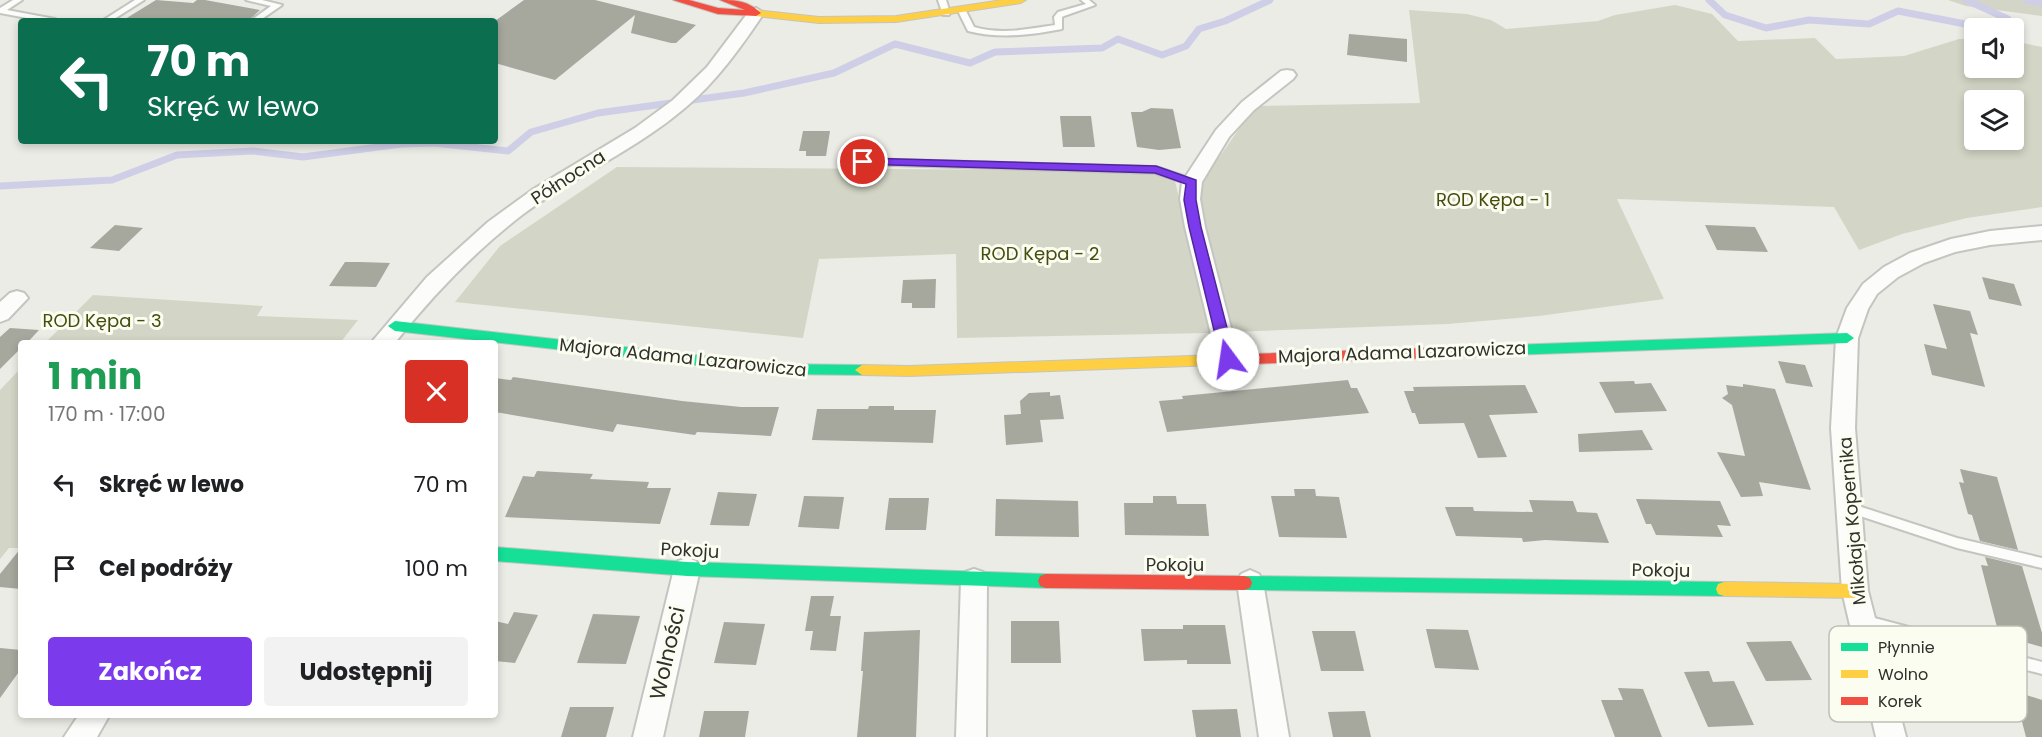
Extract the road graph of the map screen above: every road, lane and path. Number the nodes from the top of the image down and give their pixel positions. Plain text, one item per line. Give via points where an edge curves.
1 (18, 0) edge
2 (140, 0) edge
3 (250, 0) edge
4 (678, 0) edge
5 (725, 0) edge
6 (1021, 0) edge
7 (1085, 0) edge
8 (944, 7) edge
9 (0, 11) edge
10 (962, 11) junction
11 (756, 13) junction
12 (38, 18) edge
13 (111, 18) edge
14 (258, 18) edge
15 (1287, 75) dead end
16 (863, 162) dead end
17 (1192, 182) junction
18 (2042, 233) edge
19 (17, 298) dead end
20 (0, 314) edge
21 (395, 326) junction
22 (1847, 338) junction
23 (384, 340) edge
24 (1228, 359) junction
25 (1849, 508) junction
26 (498, 554) edge
27 (2042, 563) edge
28 (687, 569) junction
29 (974, 580) junction
30 (1250, 582) junction
31 (1855, 591) junction
32 (1862, 621) junction
33 (1863, 626) edge
34 (1881, 626) edge
35 (2027, 664) edge
36 (2042, 668) edge
37 (93, 718) edge
38 (1887, 722) edge
39 (79, 737) edge
40 (648, 737) edge
41 (970, 737) edge
42 (1275, 737) edge
43 (1891, 737) edge

1 - 9 lane
2 - 13 lane
3 - 14 lane via 278,5
4 - 11 street via 718,11
5 - 11 street via 743,4
6 - 10 street
7 - 10 lane via 1091,5 1061,14 1059,27 999,33 971,29
8 - 10 street
8 - 11 street via 897,19 819,20
9 - 12 lane
11 - 21 street, Północna via 715,69 676,107 493,228 454,262
15 - 17 street via 1248,106 1222,134
16 - 17 lane via 1156,170
17 - 24 street via 1190,200 1195,227
18 - 22 street via 1951,246 1908,262 1870,289
19 - 20 street
21 - 23 street, Północna
21 - 24 street, Majora Adama Lazarowicza via 774,369 909,371
22 - 24 street, Majora Adama Lazarowicza
22 - 25 street, Mikołaja Kopernika via 1843,428
25 - 27 lane via 1957,543
25 - 31 street, Mikołaja Kopernika
26 - 28 street, Pokoju
28 - 29 street, Pokoju
28 - 40 street, Wolności
29 - 30 street, Pokoju
29 - 41 street
30 - 31 street, Pokoju
30 - 42 street
31 - 32 street, Mikołaja Kopernika
32 - 33 street, Mikołaja Kopernika
32 - 34 lane
35 - 36 lane
37 - 39 street
38 - 43 street, Mikołaja Kopernika

